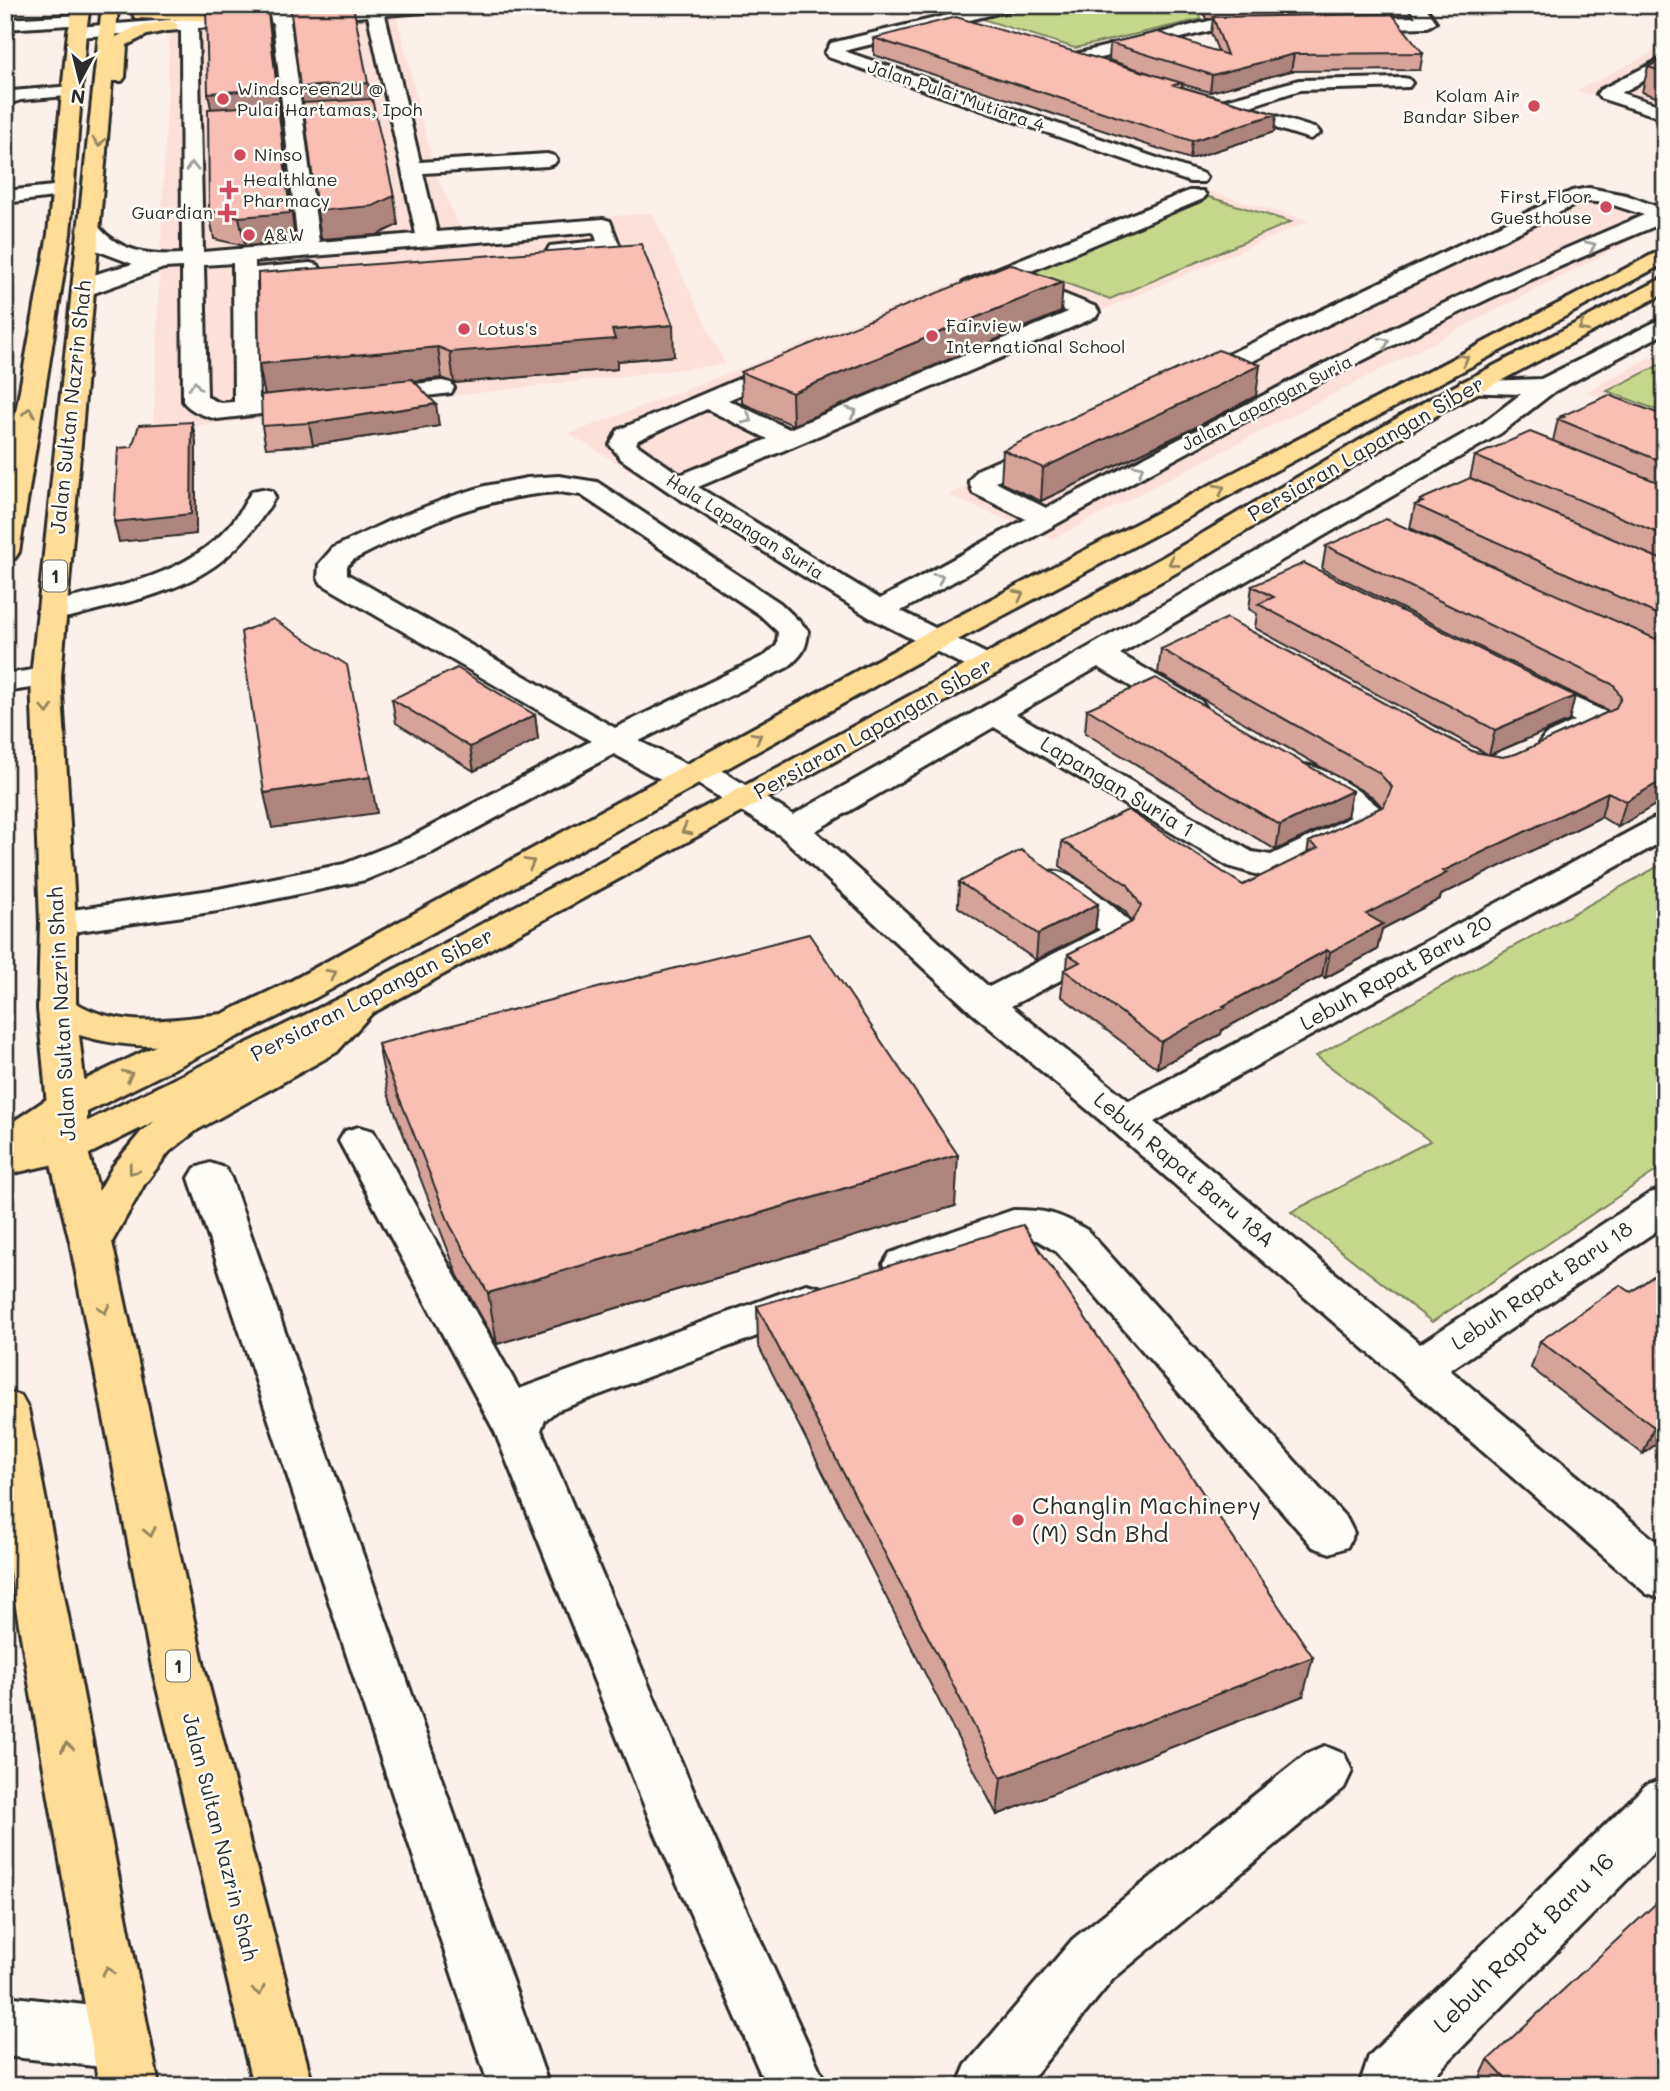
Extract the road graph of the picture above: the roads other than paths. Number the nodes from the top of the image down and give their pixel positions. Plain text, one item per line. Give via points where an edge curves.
1 (123, 5) edge
2 (356, 5) edge
3 (451, 5) edge
4 (1012, 5) edge
5 (1415, 5) edge
6 (375, 8) edge
7 (919, 9) dead end
8 (213, 16) junction
9 (281, 16) junction
10 (172, 17) edge
11 (953, 19) junction
12 (108, 20) edge
13 (79, 21) edge
14 (5, 24) edge
15 (1280, 24) edge
16 (1334, 24) edge
17 (990, 31) edge
18 (1665, 62) edge
19 (1115, 71) edge
20 (1403, 83) dead end
21 (72, 91) junction
22 (10, 92) edge
23 (1203, 99) edge
24 (102, 102) junction
25 (1228, 107) junction
26 (1665, 113) edge
27 (1310, 132) dead end
28 (547, 160) dead end
29 (412, 169) junction
30 (63, 191) junction
31 (5, 197) edge
32 (1661, 218) edge
33 (90, 231) junction
34 (428, 239) junction
35 (309, 250) junction
36 (535, 253) edge
37 (1665, 254) edge
38 (471, 258) edge
39 (194, 260) junction
40 (162, 262) junction
41 (244, 265) junction
42 (1415, 274) junction
43 (1000, 276) junction
44 (1665, 284) edge
45 (83, 290) junction
46 (1479, 295) junction
47 (949, 297) edge
48 (272, 298) edge
49 (245, 300) junction
50 (1665, 324) edge
51 (809, 356) edge
52 (1213, 371) junction
53 (1546, 386) junction
54 (1469, 387) junction
55 (442, 388) dead end
56 (1175, 389) edge
57 (1280, 395) junction
58 (1397, 395) junction
59 (707, 400) junction
60 (1435, 406) junction
61 (247, 408) junction
62 (1074, 435) edge
63 (789, 439) junction
64 (678, 486) junction
65 (262, 497) dead end
66 (1046, 518) junction
67 (5, 552) edge
68 (52, 611) junction
69 (879, 611) junction
70 (937, 639) junction
71 (1098, 654) junction
72 (988, 666) junction
73 (1501, 672) edge
74 (46, 677) junction
75 (5, 683) edge
76 (994, 714) junction
77 (1217, 723) edge
78 (614, 741) junction
79 (1534, 752) edge
80 (1276, 758) edge
81 (692, 773) junction
82 (747, 799) junction
83 (793, 829) junction
84 (1655, 842) edge
85 (1031, 865) edge
86 (58, 923) junction
87 (362, 1002) junction
88 (985, 1004) junction
89 (57, 1009) junction
90 (232, 1025) junction
91 (66, 1105) junction
92 (1126, 1120) junction
93 (359, 1141) dead end
94 (5, 1146) edge
95 (67, 1148) junction
96 (5, 1161) edge
97 (210, 1178) dead end
98 (1665, 1204) edge
99 (91, 1242) junction
100 (1419, 1368) junction
101 (5, 1409) edge
102 (518, 1430) junction
103 (1330, 1533) dead end
104 (20, 1565) edge
105 (1665, 1579) edge
106 (1325, 1771) dead end
107 (1665, 1803) edge
108 (5, 2026) edge
109 (125, 2062) edge
110 (283, 2086) edge
111 (519, 2086) edge
112 (797, 2086) edge
113 (987, 2086) edge
114 (1389, 2086) edge

1 - 10 main road via 133,13
2 - 8 street
3 - 6 street
4 - 11 street
5 - 16 street via 1428,22
6 - 9 street
6 - 29 street via 393,115
7 - 11 street
8 - 10 main road
8 - 12 street
9 - 10 street
9 - 35 street
10 - 12 street
10 - 24 main road via 119,43 115,93
39 -> 10 street via 198,129
11 - 17 street
11 - 43 street, Jalan Pulai Mutiara 4 via 837,47 834,53 1197,187
12 - 13 street
12 - 24 main road, Jalan Sultan Nazrin Shah / 1
13 - 14 street
13 - 21 main road, Jalan Sultan Nazrin Shah
15 - 19 street via 1213,25 1071,57
18 - 26 street via 1606,94
20 - 25 street via 1298,85
21 - 22 street
21 - 30 main road, Jalan Sultan Nazrin Shah
23 - 25 street
24 -> 33 main road, Jalan Sultan Nazrin Shah / 1
25 - 27 street
28 - 29 street
29 - 34 street
30 - 31 street
67 -> 30 main road, Jalan Sultan Nazrin Shah
32 - 42 street via 1656,212 1615,199 1579,195
46 -> 32 street, Jalan Lapangan Suria
33 - 40 street via 97,243 114,252
33 - 45 main road, Jalan Sultan Nazrin Shah / 1
34 - 35 street
34 - 36 street via 509,244 603,225 609,247
35 - 41 street
58 -> 37 main road, Persiaran Lapangan Siber
38 - 41 street
39 - 40 street
39 - 41 street
61 -> 39 street via 217,411 195,401
40 - 45 street
41 - 49 street
42 - 46 street
42 - 52 street
43 - 47 street
63 -> 43 street via 1088,312
44 -> 54 main road, Persiaran Lapangan Siber
45 - 68 main road, Jalan Sultan Nazrin Shah / 1
57 -> 46 street, Jalan Lapangan Suria
48 - 49 street
49 - 61 street
50 - 53 street
51 - 59 street
52 - 56 street
52 - 57 street
53 - 54 street
53 - 71 street via 1504,433 1196,611
54 - 60 main road, Persiaran Lapangan Siber
55 - 61 street
66 -> 57 street, Jalan Lapangan Suria
58 - 60 main road
70 -> 58 main road, Persiaran Lapangan Siber
59 -> 63 street
59 - 64 street, Hala Lapangan Suria via 626,435 623,445 630,453
60 -> 72 main road, Persiaran Lapangan Siber via 1173,563
62 - 66 street via 982,481 982,487
63 - 64 street
64 - 69 street, Hala Lapangan Suria
65 - 68 street via 252,519 186,573 125,596
69 -> 66 street, Jalan Lapangan Suria
68 - 74 main road, Jalan Sultan Nazrin Shah / 1
69 - 70 street, Hala Lapangan Suria
70 - 72 street, Hala Lapangan Suria
81 -> 70 main road, Persiaran Lapangan Siber
71 - 76 street
71 - 77 street
72 - 82 main road, Persiaran Lapangan Siber
73 - 79 street via 1595,719 1596,724
74 - 75 street
74 -> 86 main road, Jalan Sultan Nazrin Shah / 1
76 - 80 street, Lapangan Suria 1 via 1240,859 1262,866 1279,864 1366,822 1368,814 1360,806
76 - 83 street
78 - 78 street, Lebuh Rapat Baru 18A via 777,661 792,648 793,630 770,609 588,488 570,484 541,484 453,504 381,534 333,564 332,578
78 - 81 street, Lebuh Rapat Baru 18A
78 - 86 street via 421,845 353,873 281,889
81 - 82 street, Lebuh Rapat Baru 18A
90 -> 81 main road, Persiaran Lapangan Siber
82 - 83 street, Lebuh Rapat Baru 18A
82 -> 87 main road, Persiaran Lapangan Siber
83 - 88 street, Lebuh Rapat Baru 18A
84 - 92 street, Lebuh Rapat Baru 20
85 - 88 street via 1111,920 1118,930 1115,937
86 - 89 main road, Jalan Sultan Nazrin Shah / 1
87 - 95 main road, Persiaran Lapangan Siber
87 -> 99 main road via 323,1043 183,1120 155,1142 128,1176
88 - 92 street, Lebuh Rapat Baru 18A
89 - 90 main road via 87,1025 129,1031 164,1034
89 - 91 main road, Jalan Sultan Nazrin Shah / 1
91 -> 90 main road, Persiaran Lapangan Siber
91 - 94 main road, Persiaran Lapangan Siber
91 - 95 main road, Jalan Sultan Nazrin Shah / 1
92 - 100 street, Lebuh Rapat Baru 18A
93 - 102 street
95 - 96 main road, Persiaran Lapangan Siber
95 - 99 main road, Jalan Sultan Nazrin Shah / 1
97 - 111 street
98 - 100 street, Lebuh Rapat Baru 18
99 -> 110 main road, Jalan Sultan Nazrin Shah / 1 via 178,1667
100 - 105 street, Lebuh Rapat Baru 18A
101 - 104 main road
102 - 103 street via 525,1410 540,1398 1013,1225 1045,1225 1072,1241
102 - 112 street via 682,1830
109 -> 104 main road
106 - 113 street via 1093,1959
107 - 114 street, Lebuh Rapat Baru 16 via 1390,2077
108 - 109 street

